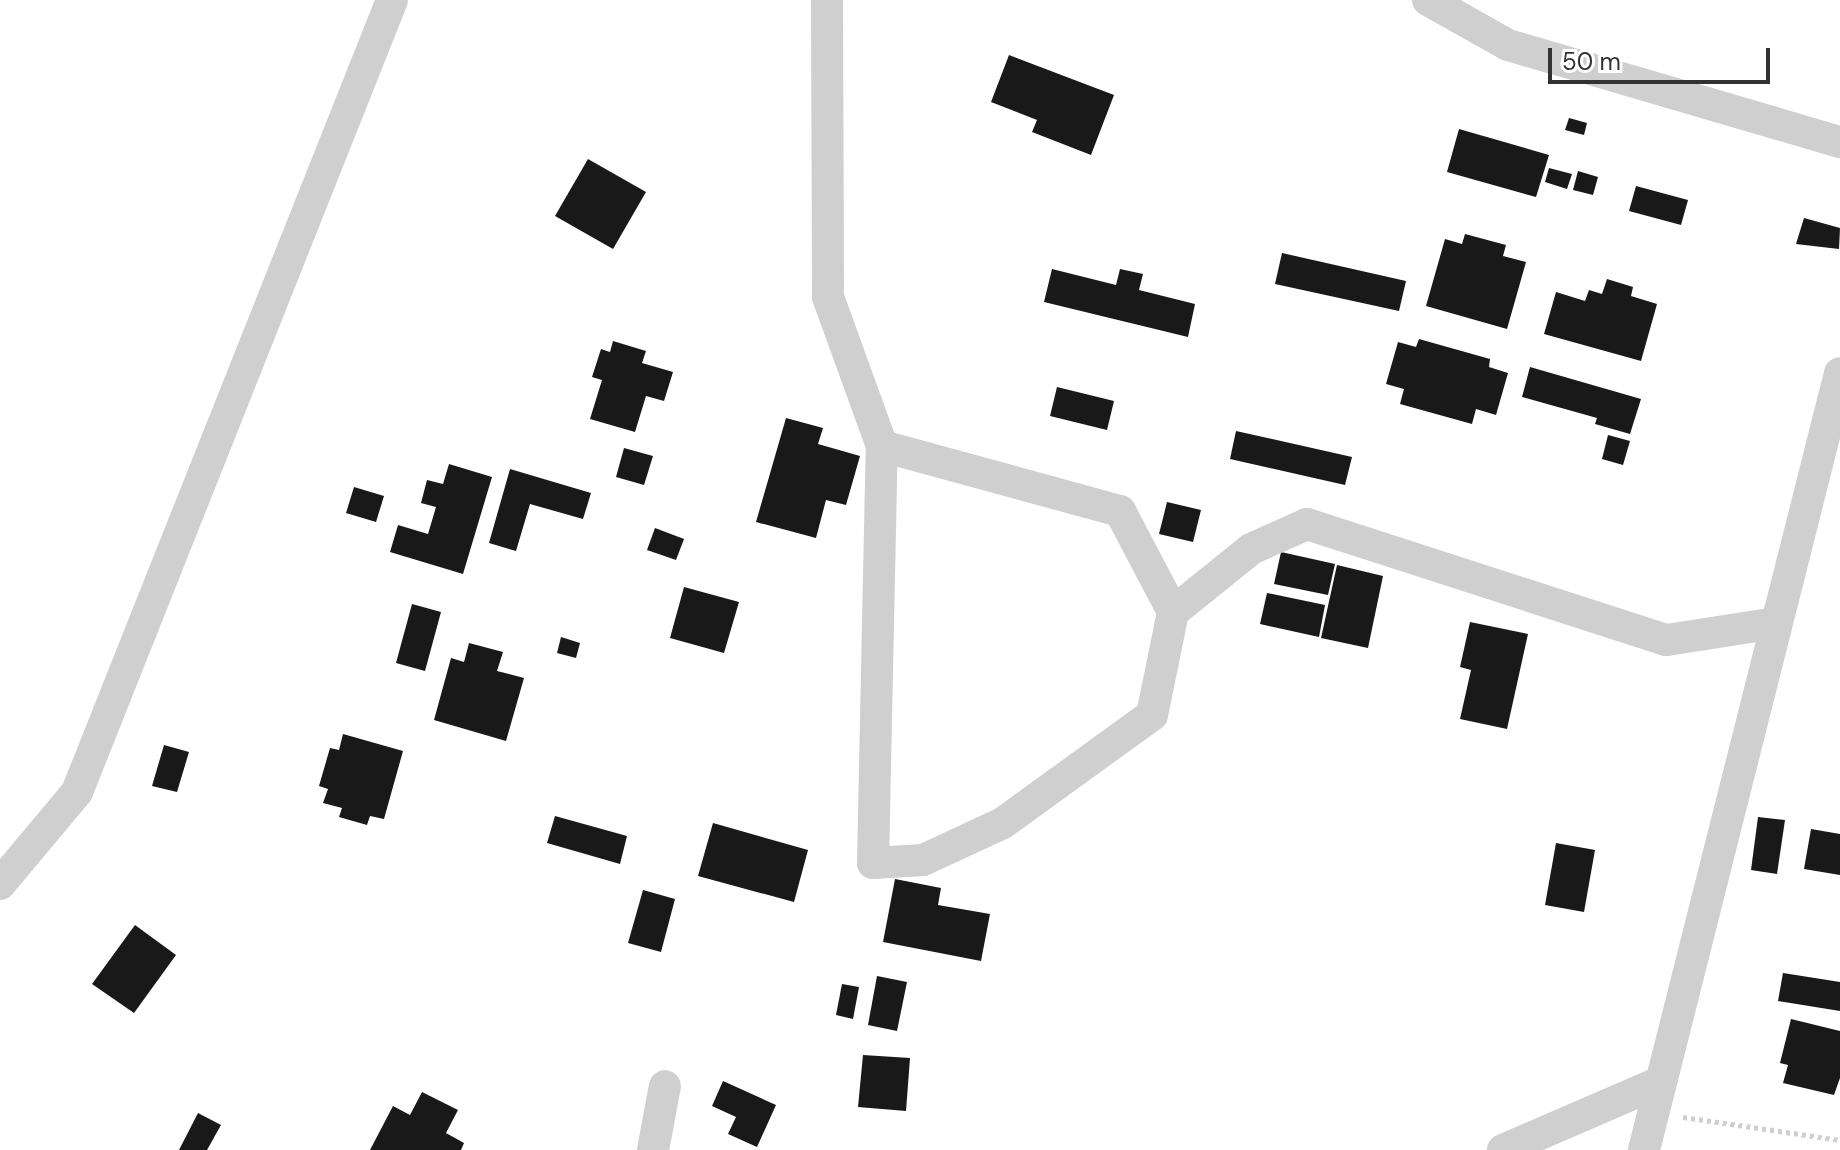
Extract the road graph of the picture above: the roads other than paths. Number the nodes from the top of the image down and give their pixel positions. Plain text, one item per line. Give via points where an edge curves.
1 (392, 0) edge
2 (827, 0) edge
3 (1428, 0) edge
4 (1840, 142) edge
5 (1840, 373) edge
6 (882, 446) junction
7 (1173, 612) junction
8 (1776, 623) junction
9 (0, 884) edge
10 (665, 1086) dead end
11 (1655, 1098) junction
12 (653, 1150) edge
13 (1503, 1150) edge
14 (1644, 1150) edge

1 - 9 street via 77,792
2 - 6 street via 828,297
3 - 4 street via 1508,45
5 - 8 street
6 - 7 street via 1120,511
6 - 7 street via 873,863 923,860 1003,823 1152,715
7 - 8 street via 1251,549 1307,524 1667,640
8 - 11 street
10 - 12 street
11 - 13 street
11 - 14 street

